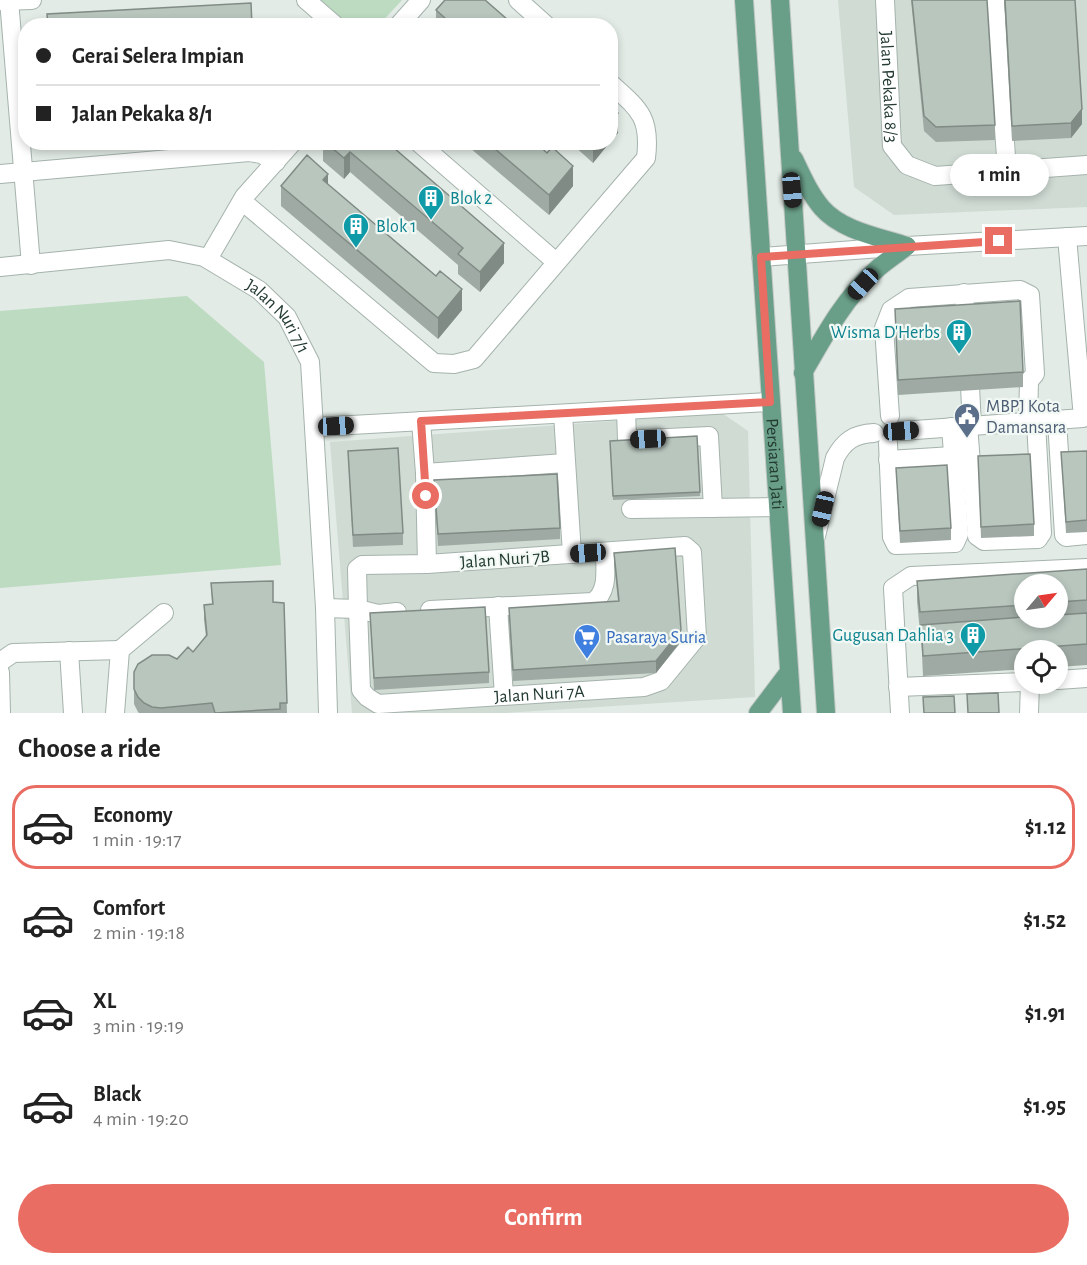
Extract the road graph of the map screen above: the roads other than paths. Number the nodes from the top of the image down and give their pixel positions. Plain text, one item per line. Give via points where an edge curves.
1 (32, 0) edge
2 (306, 0) edge
3 (421, 0) edge
4 (518, 0) edge
5 (744, 0) edge
6 (780, 0) edge
7 (885, 0) edge
8 (995, 0) edge
9 (6, 1) edge
10 (327, 18) edge
11 (405, 18) edge
12 (538, 18) edge
13 (618, 90) edge
14 (18, 115) edge
15 (788, 146) junction
16 (22, 150) edge
17 (286, 150) edge
18 (427, 150) edge
19 (276, 162) junction
20 (1087, 165) edge
21 (1007, 171) junction
22 (24, 172) junction
23 (0, 174) edge
24 (242, 201) junction
25 (1087, 236) edge
26 (1067, 237) junction
27 (907, 246) junction
28 (798, 255) junction
29 (761, 257) junction
30 (208, 259) junction
31 (556, 262) junction
32 (31, 265) junction
33 (0, 267) edge
34 (964, 293) junction
35 (803, 373) junction
36 (911, 387) edge
37 (887, 388) junction
38 (1084, 396) edge
39 (770, 402) junction
40 (626, 410) junction
41 (563, 414) junction
42 (1085, 419) edge
43 (1057, 420) junction
44 (421, 421) junction
45 (1032, 422) junction
46 (972, 426) junction
47 (315, 427) junction
48 (951, 427) junction
49 (888, 442) junction
50 (1059, 453) junction
51 (1078, 453) edge
52 (953, 456) junction
53 (565, 463) junction
54 (425, 473) junction
55 (777, 507) junction
56 (713, 508) junction
57 (630, 509) dead end
58 (1087, 535) edge
59 (815, 543) junction
60 (605, 552) junction
61 (693, 552) joint
62 (572, 554) junction
63 (427, 564) junction
64 (1087, 568) edge
65 (498, 606) junction
66 (325, 608) junction
67 (358, 609) junction
68 (164, 613) dead end
69 (120, 650) junction
70 (69, 651) junction
71 (0, 662) edge
72 (0, 672) edge
73 (789, 672) junction
74 (1087, 678) edge
75 (1068, 679) edge
76 (1014, 682) edge
77 (898, 687) junction
78 (1030, 694) edge
79 (504, 696) junction
80 (826, 704) edge
81 (1, 713) edge
82 (73, 713) edge
83 (115, 713) edge
84 (328, 713) edge
85 (758, 713) edge
86 (792, 713) edge
87 (817, 713) edge
88 (900, 713) edge
89 (1029, 713) edge

1 - 9 street
2 - 10 street
3 - 11 street
4 - 12 street
5 - 29 main road, Persiaran Jati
6 - 15 main road, Persiaran Jati
7 - 21 street, Jalan Pekaka 8/3 via 892,146 907,165 934,176
8 - 21 street
9 - 14 street
13 - 31 street via 637,106 646,125 646,158
15 - 27 main road via 823,209 850,227
15 - 28 main road, Persiaran Jati
16 - 22 street
17 - 19 street
18 - 31 street
19 - 22 street via 249,152
19 - 24 street
20 - 21 street, Jalan Pekaka 8/3
22 - 23 street
22 - 32 street
24 - 30 street
24 - 31 street via 434,363 474,359
25 - 26 street
26 - 27 street
26 - 38 street
27 - 28 street
27 - 35 main road via 876,269 850,298
28 - 29 street
28 - 35 main road, Persiaran Jati
29 - 39 main road, Persiaran Jati
30 - 32 street, Jalan Nuri 7/1 via 169,250
30 - 47 street, Jalan Nuri 7/1 via 259,290 287,317 310,362
32 - 33 street, Jalan Nuri 7/1
34 - 37 street via 909,298 891,310 884,328
34 - 45 street via 1020,290 1030,295 1035,374 1023,382
34 - 46 street
35 - 59 main road, Persiaran Jati
36 - 37 street
37 - 49 street via 890,416 899,422
38 - 42 street
39 - 40 street
39 - 55 main road, Persiaran Jati
40 - 41 street
40 - 56 street via 627,440 709,436
41 - 44 street
41 - 53 street
42 - 43 street
43 - 45 street
43 - 50 street
44 - 47 street
44 - 54 street
45 - 46 street
45 - 46 street via 1042,533 1038,539 984,541 977,536 968,426
46 - 48 street
47 - 66 street, Jalan Nuri 7/1
48 - 49 street
48 - 52 street
49 - 52 street
49 - 52 street via 892,537 896,545 956,543 959,534
49 - 59 street via 861,434 851,437 840,448
50 - 51 street
50 - 58 street via 1064,535
53 - 54 street
53 - 62 street
54 - 63 street
55 - 56 street
55 - 73 main road, Persiaran Jati
56 - 57 street
59 - 80 main road, Persiaran Jati
60 - 61 street, Jalan Nuri 7B via 685,546
60 - 62 street, Jalan Nuri 7B
60 - 65 street via 604,590 593,602
61 - 79 street, Jalan Nuri 7A via 697,637 661,681 644,687
62 - 63 street, Jalan Nuri 7B
63 - 67 street, Jalan Nuri 7B via 362,565 357,569
64 - 77 street via 911,576 893,588
65 - 67 street via 378,614
65 - 79 street
66 - 67 street
66 - 84 street, Jalan Nuri 7/1
67 - 79 street, Jalan Nuri 7A via 361,690 378,704
68 - 69 street
69 - 70 street
69 - 83 street
70 - 71 street via 13,653
70 - 82 street
72 - 81 street
73 - 85 main road
73 - 86 main road, Persiaran Jati
74 - 75 street
76 - 77 street
77 - 88 street
78 - 89 street
80 - 87 street

